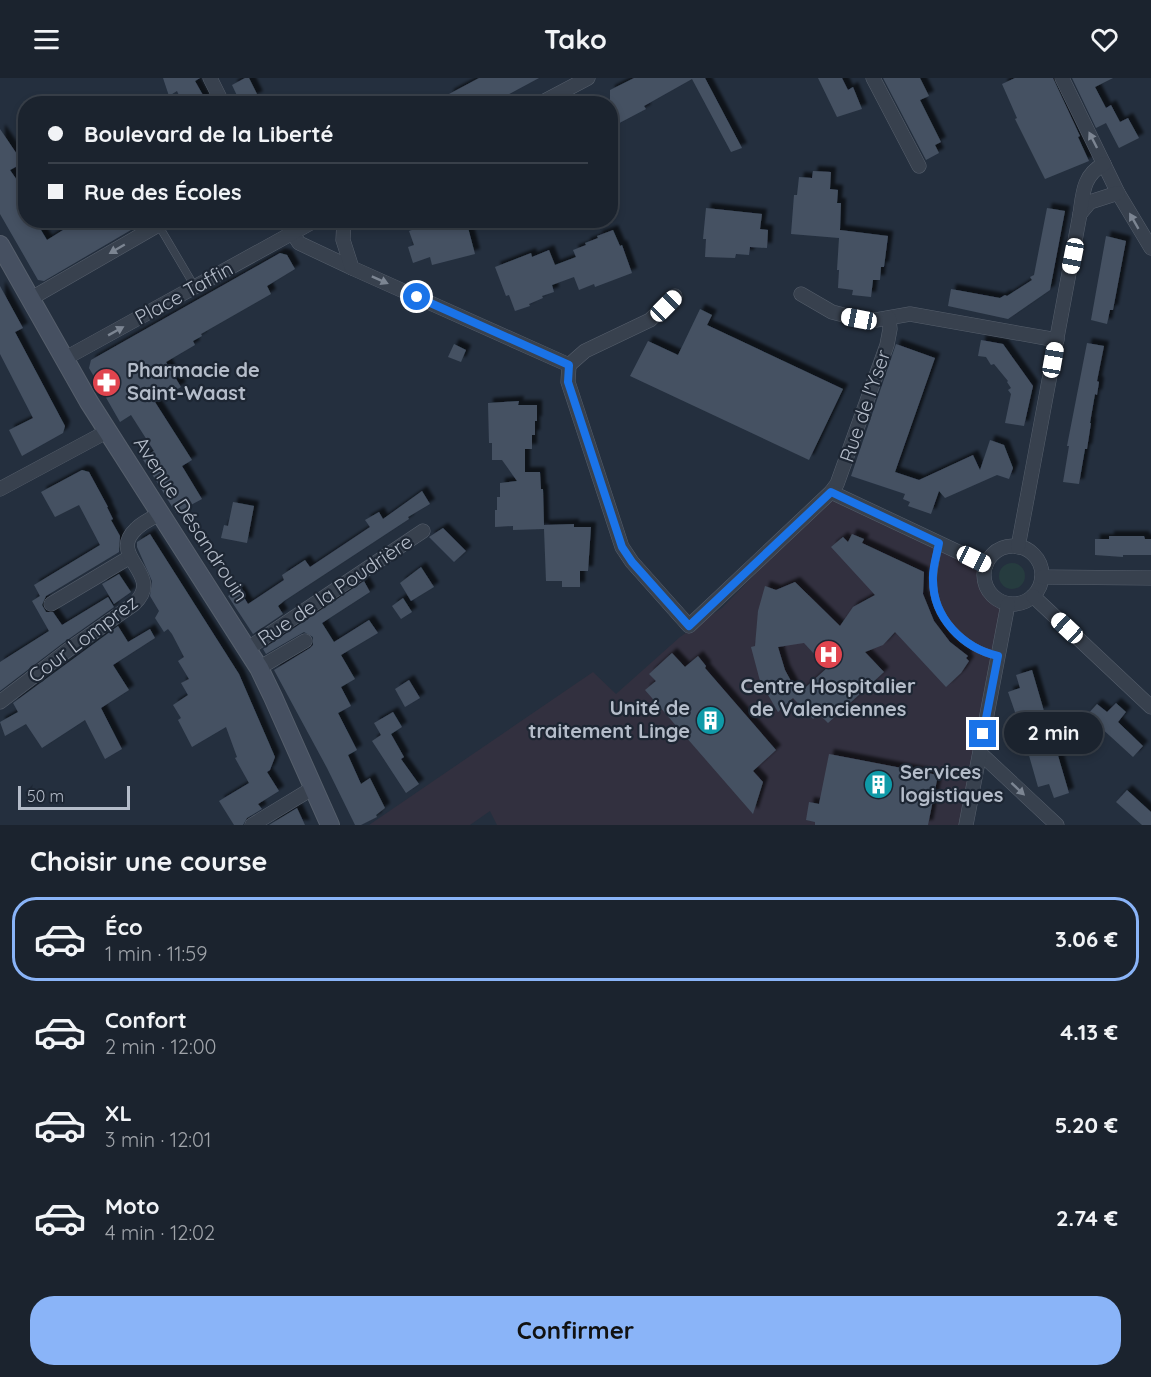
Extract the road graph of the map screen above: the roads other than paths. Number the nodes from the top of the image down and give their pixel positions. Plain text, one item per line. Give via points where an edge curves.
1 (210, 78) edge
2 (588, 78) edge
3 (873, 78) edge
4 (1062, 78) edge
5 (219, 96) edge
6 (554, 96) edge
7 (1104, 164) junction
8 (919, 166) dead end
9 (1118, 193) junction
10 (1080, 214) junction
11 (154, 228) edge
12 (166, 228) edge
13 (288, 228) edge
14 (302, 228) edge
15 (344, 228) edge
16 (291, 234) junction
17 (0, 245) edge
18 (1151, 248) edge
19 (352, 268) junction
20 (195, 287) junction
21 (801, 294) dead end
22 (675, 296) dead end
23 (30, 298) junction
24 (889, 318) junction
25 (1057, 340) junction
26 (64, 359) junction
27 (569, 365) junction
28 (108, 431) junction
29 (0, 489) edge
30 (831, 492) junction
31 (160, 514) junction
32 (423, 531) dead end
33 (939, 543) junction
34 (1018, 547) junction
35 (130, 557) junction
36 (986, 565) junction
37 (1042, 577) junction
38 (1151, 578) edge
39 (1033, 596) junction
40 (51, 604) dead end
41 (1008, 604) junction
42 (305, 641) dead end
43 (247, 649) junction
44 (998, 656) junction
45 (259, 669) junction
46 (0, 702) edge
47 (1151, 707) edge
48 (980, 753) junction
49 (313, 788) junction
50 (252, 825) edge
51 (330, 825) edge
52 (966, 825) edge
53 (1057, 825) edge

1 - 5 street
2 - 6 street
3 - 8 street
7 -> 4 street
7 - 9 street
7 - 10 street via 1091,172 1086,181
9 - 10 street via 1094,200
18 -> 9 street
10 - 25 street
11 -> 23 street
12 - 20 lane
13 - 16 street
14 - 16 street, Place Taffin
15 - 19 street via 343,240
16 - 19 street via 299,243
16 - 20 street, Place Taffin
17 - 23 main road, Avenue Désandrouin
19 -> 27 street
26 -> 20 street, Place Taffin
21 - 24 street via 839,315 868,320
22 - 27 street via 650,320 585,351
23 - 26 main road, Avenue Désandrouin
24 - 25 street via 910,314
24 - 30 street, Rue de l'Yser via 887,345 841,477
25 - 34 street
26 - 28 main road, Avenue Désandrouin
27 - 30 street, Rue de l'Yser via 568,382 622,547 689,626
28 - 29 street
28 - 31 main road, Avenue Désandrouin
30 - 33 street
31 - 35 street via 132,534 126,548
31 - 43 main road, Avenue Désandrouin
32 - 43 street, Rue de la Poudrière
33 - 36 street
33 - 44 lane via 933,580 939,609 953,632 977,649
34 - 36 street via 999,550
34 - 37 street via 1037,559
35 - 40 street
35 - 46 street, Cour Lomprez via 144,581 139,600
36 - 41 street via 988,590
37 - 38 street
37 - 39 street
39 - 41 street via 1022,603
39 - 47 street
41 - 44 street
42 - 45 street
43 - 45 main road, Avenue Désandrouin
44 - 48 street
45 - 49 main road, Avenue Désandrouin
48 - 52 street
48 -> 53 street
49 - 50 street
49 - 51 main road, Avenue Désandrouin

